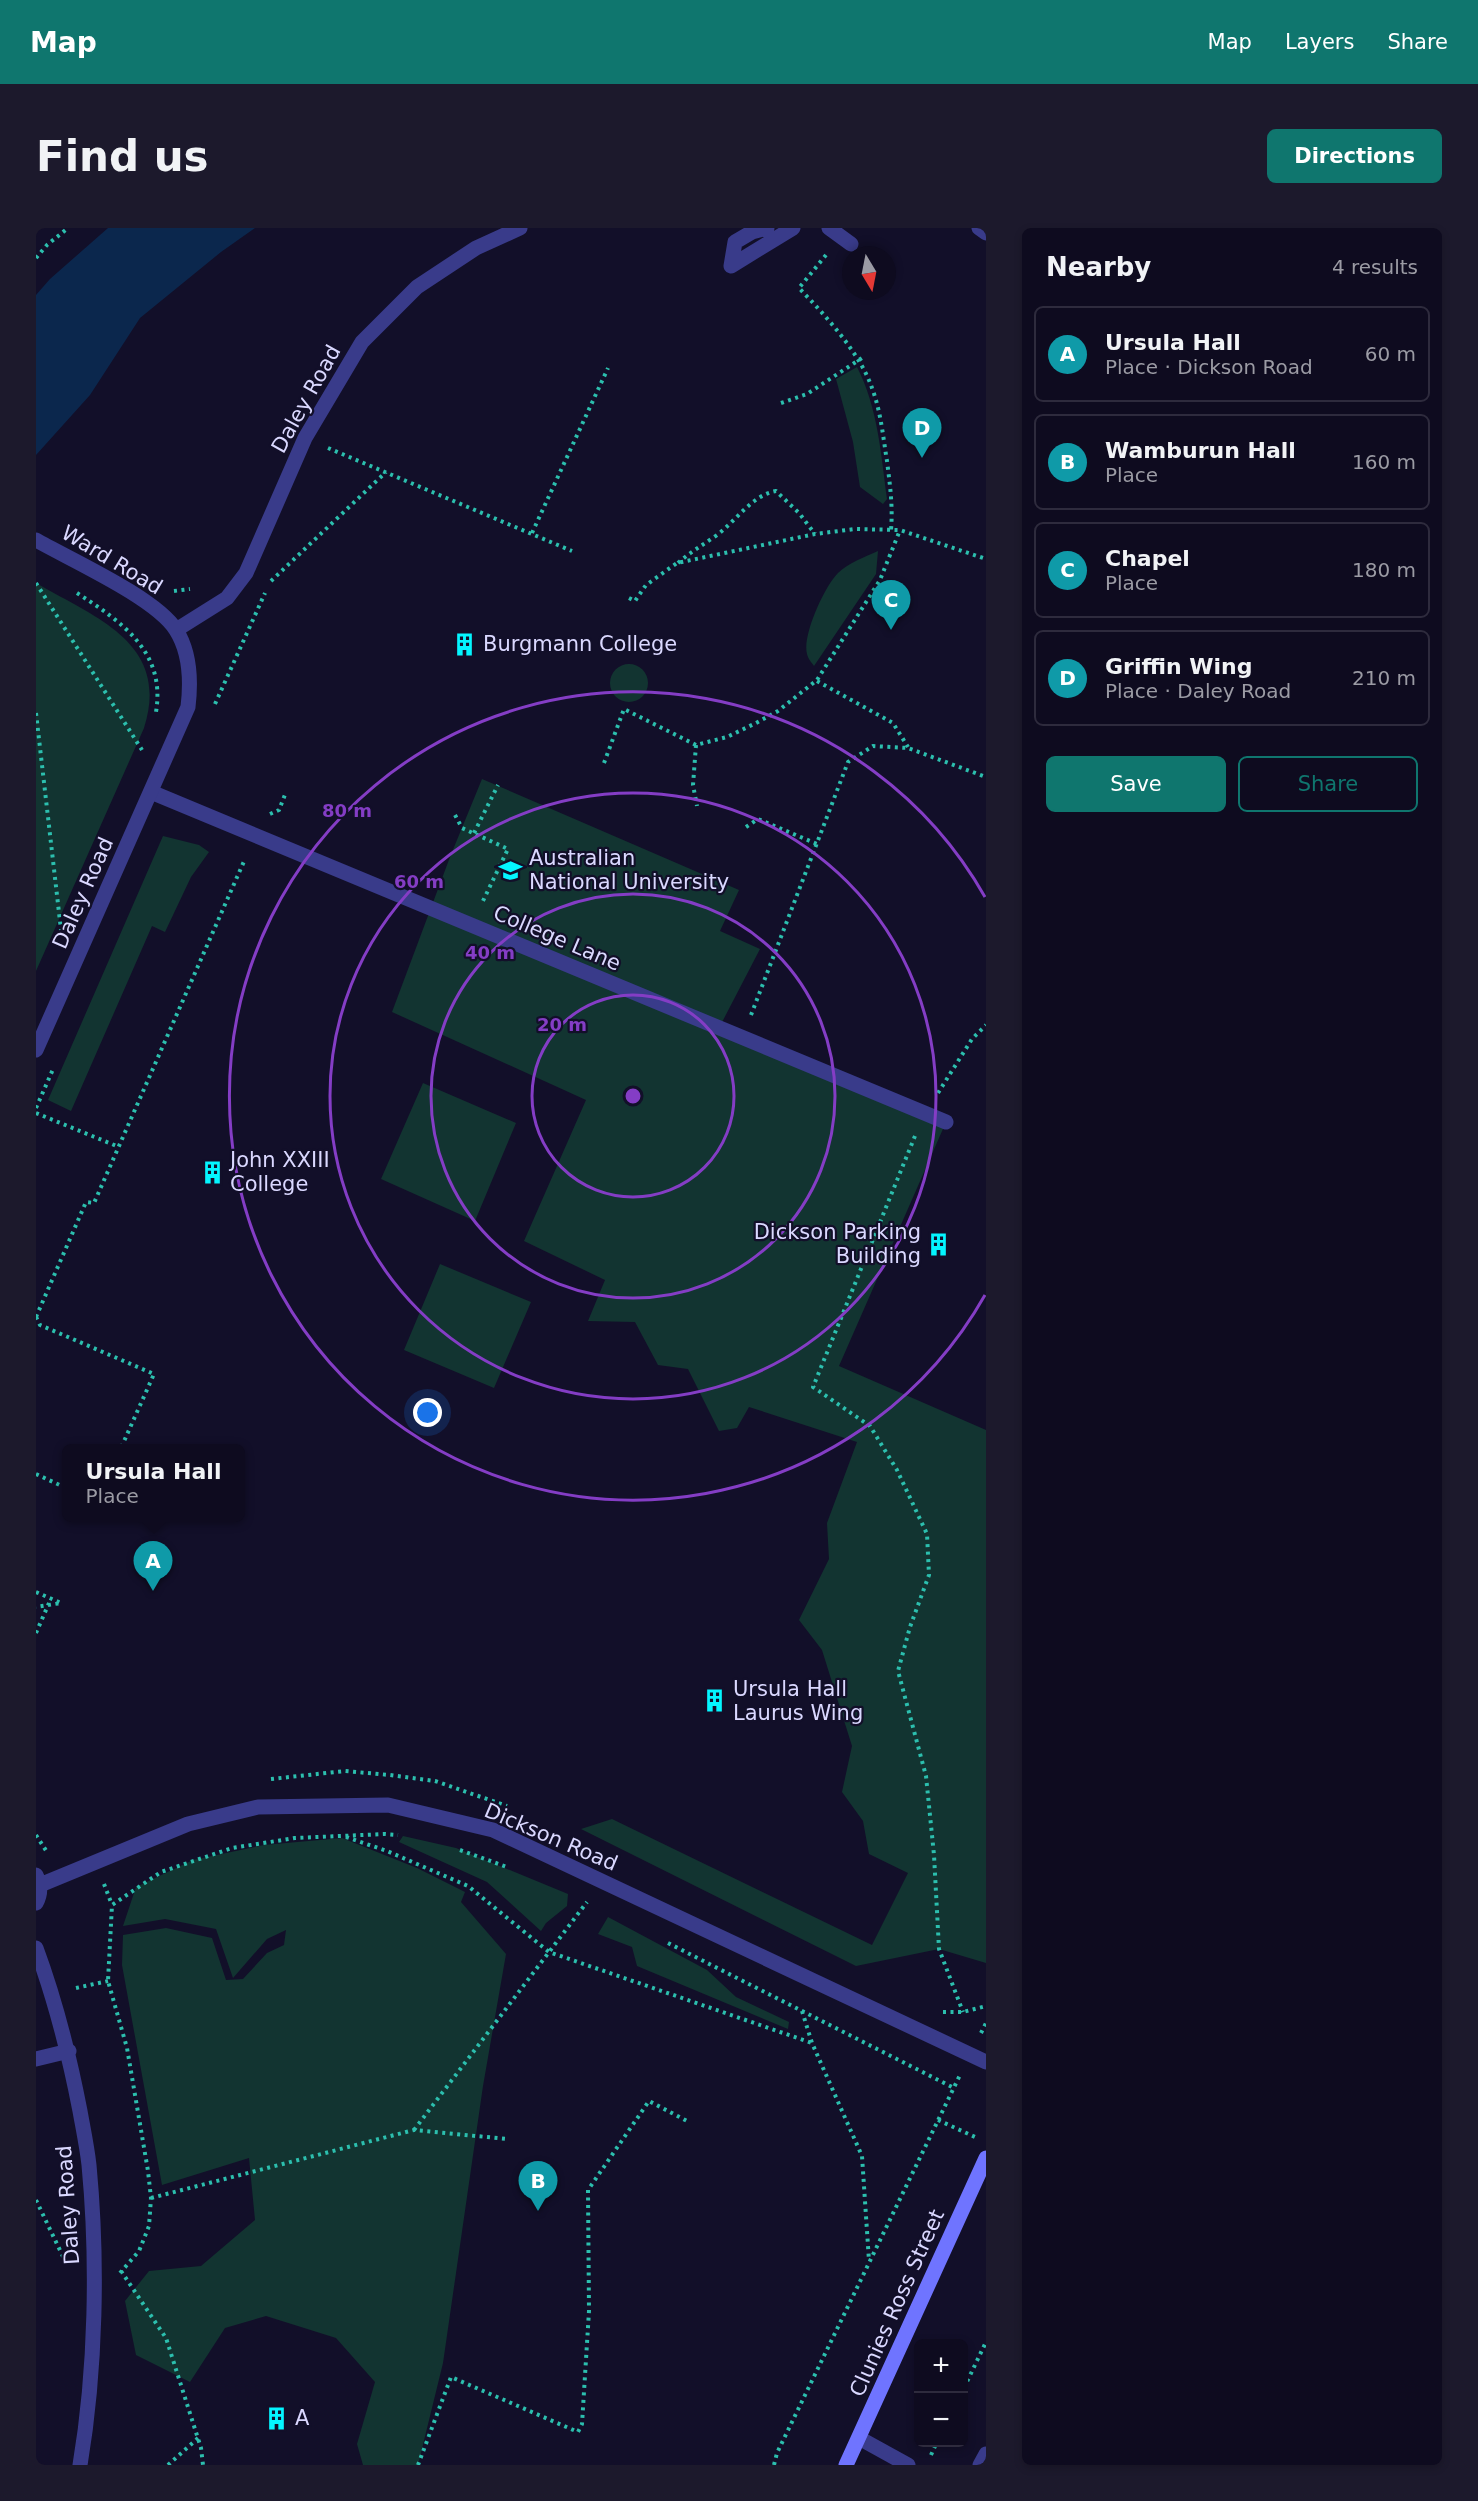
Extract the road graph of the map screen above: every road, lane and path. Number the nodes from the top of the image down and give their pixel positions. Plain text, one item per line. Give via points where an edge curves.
1 (68, 228) edge
2 (520, 228) edge
3 (767, 228) edge
4 (793, 228) edge
5 (979, 228) edge
6 (986, 233) edge
7 (840, 236) edge
8 (36, 258) edge
9 (865, 356) dead end
10 (858, 361) junction
11 (608, 368) dead end
12 (782, 403) dead end
13 (305, 438) junction
14 (387, 472) junction
15 (891, 530) junction
16 (900, 530) junction
17 (532, 533) junction
18 (815, 534) junction
19 (36, 540) edge
20 (572, 551) dead end
21 (986, 559) edge
22 (677, 563) junction
23 (269, 582) dead end
24 (36, 583) edge
25 (71, 589) dead end
26 (629, 598) dead end
27 (176, 630) junction
28 (817, 680) junction
29 (36, 713) edge
30 (155, 721) dead end
31 (147, 741) dead end
32 (696, 746) junction
33 (908, 748) junction
34 (168, 752) joint
35 (604, 764) dead end
36 (986, 777) edge
37 (498, 785) dead end
38 (151, 792) junction
39 (286, 792) dead end
40 (697, 806) dead end
41 (455, 815) dead end
42 (746, 827) dead end
43 (474, 833) junction
44 (255, 835) junction
45 (817, 844) junction
46 (478, 912) dead end
47 (62, 934) dead end
48 (986, 1025) edge
49 (743, 1038) junction
50 (36, 1050) edge
51 (36, 1113) edge
52 (925, 1113) junction
53 (946, 1122) dead end
54 (119, 1147) junction
55 (36, 1317) edge
56 (123, 1444) edge
57 (36, 1474) edge
58 (62, 1486) edge
59 (36, 1592) edge
60 (51, 1599) junction
61 (49, 1604) junction
62 (36, 1606) edge
63 (36, 1633) edge
64 (36, 1835) edge
65 (342, 1836) junction
66 (409, 1837) dead end
67 (450, 1847) dead end
68 (50, 1855) dead end
69 (511, 1868) dead end
70 (38, 1880) edge
71 (578, 1897) dead end
72 (587, 1902) junction
73 (36, 1903) edge
74 (597, 1907) dead end
75 (658, 1938) dead end
76 (36, 1948) edge
77 (549, 1952) junction
78 (108, 1981) junction
79 (73, 1989) dead end
80 (986, 2006) edge
81 (802, 2011) junction
82 (812, 2043) junction
83 (69, 2050) junction
84 (36, 2059) edge
85 (986, 2062) edge
86 (954, 2088) dead end
87 (938, 2120) dead end
88 (687, 2121) dead end
89 (414, 2130) junction
90 (932, 2132) dead end
91 (976, 2138) dead end
92 (507, 2139) dead end
93 (986, 2158) edge
94 (151, 2198) junction
95 (36, 2200) edge
96 (870, 2262) junction
97 (69, 2269) dead end
98 (986, 2342) edge
99 (968, 2378) edge
100 (198, 2438) junction
101 (859, 2438) junction
102 (986, 2454) edge
103 (80, 2465) edge
104 (168, 2465) edge
105 (203, 2465) edge
106 (418, 2465) edge
107 (774, 2465) edge
108 (846, 2465) edge
109 (908, 2465) edge
110 (980, 2465) edge

1 - 8 path
2 - 13 street, Daley Road via 476,248 417,287 362,342
3 - 4 street via 735,242 731,266
5 - 6 street
7 - 10 path via 799,288
9 - 10 path
10 - 12 path via 807,394
10 - 15 path via 879,409 893,507
11 - 17 path
13 - 14 path
13 - 27 street, Daley Road via 246,573 227,598
14 - 17 path
14 - 23 path
15 - 16 path
15 - 18 path
16 - 21 path
16 - 28 path via 880,580
17 - 20 path
18 - 22 path
18 - 22 path via 776,491 767,492
19 - 27 street, Ward Road via 144,599
22 - 26 path via 646,585 635,601
24 - 31 path via 143,750
25 - 30 path via 123,625 143,647 157,686
27 - 34 street, Ward Road via 185,652 190,691 188,707
28 - 32 path via 778,711 727,737
28 - 33 path via 893,723
29 - 47 path
32 - 35 path via 624,709
32 - 40 path via 693,785
33 - 36 path
33 - 45 path via 873,746 848,762
34 - 38 street, Daley Road
37 - 43 path
38 - 44 street, College Lane
38 - 50 street, Daley Road
39 - 44 path via 279,810 264,817
41 - 43 path via 462,828
42 - 45 path via 758,819
43 - 46 path via 508,849
44 - 49 street, College Lane
44 - 54 path
45 - 49 path
48 - 52 path via 972,1039
49 - 52 street, College Lane
51 - 54 path
52 - 53 street, College Lane
52 - 80 path via 813,1388 870,1426 897,1470 927,1534 929,1575 898,1671 926,1776 939,1949 963,2012
54 - 55 path via 94,1203 86,1202
55 - 56 path via 40,1325 154,1374
57 - 58 path
59 - 60 path
60 - 61 path
60 - 61 path via 61,1603
61 - 62 path
61 - 63 path
64 - 68 path
65 - 66 path
65 - 77 path via 468,1886
65 - 78 path via 295,1838 232,1848 161,1872 112,1905
67 - 69 path
70 - 73 street via 40,1894
70 - 85 street, Dickson Road via 188,1824 258,1807 388,1805 493,1830
71 - 72 path
72 - 74 path
72 - 77 path
75 - 81 path
76 - 83 street, Daley Road
77 - 82 path
77 - 89 path
78 - 79 path
78 - 94 path via 127,2048
81 - 82 path
81 - 86 path
82 - 96 path via 861,2156
83 - 84 street
83 - 103 street, Daley Road via 89,2164 94,2290
87 - 91 path
88 - 106 path via 649,2101 588,2190 590,2311 582,2424 578,2432 451,2377
89 - 92 path
89 - 94 path
90 - 96 path
93 - 101 street, Clunies Ross Street
94 - 100 path via 149,2226 139,2252 121,2271 166,2338
95 - 97 path
96 - 107 path
98 - 99 path
100 - 104 path
100 - 105 path
101 - 108 street, Clunies Ross Street
101 - 109 street
102 - 110 street

